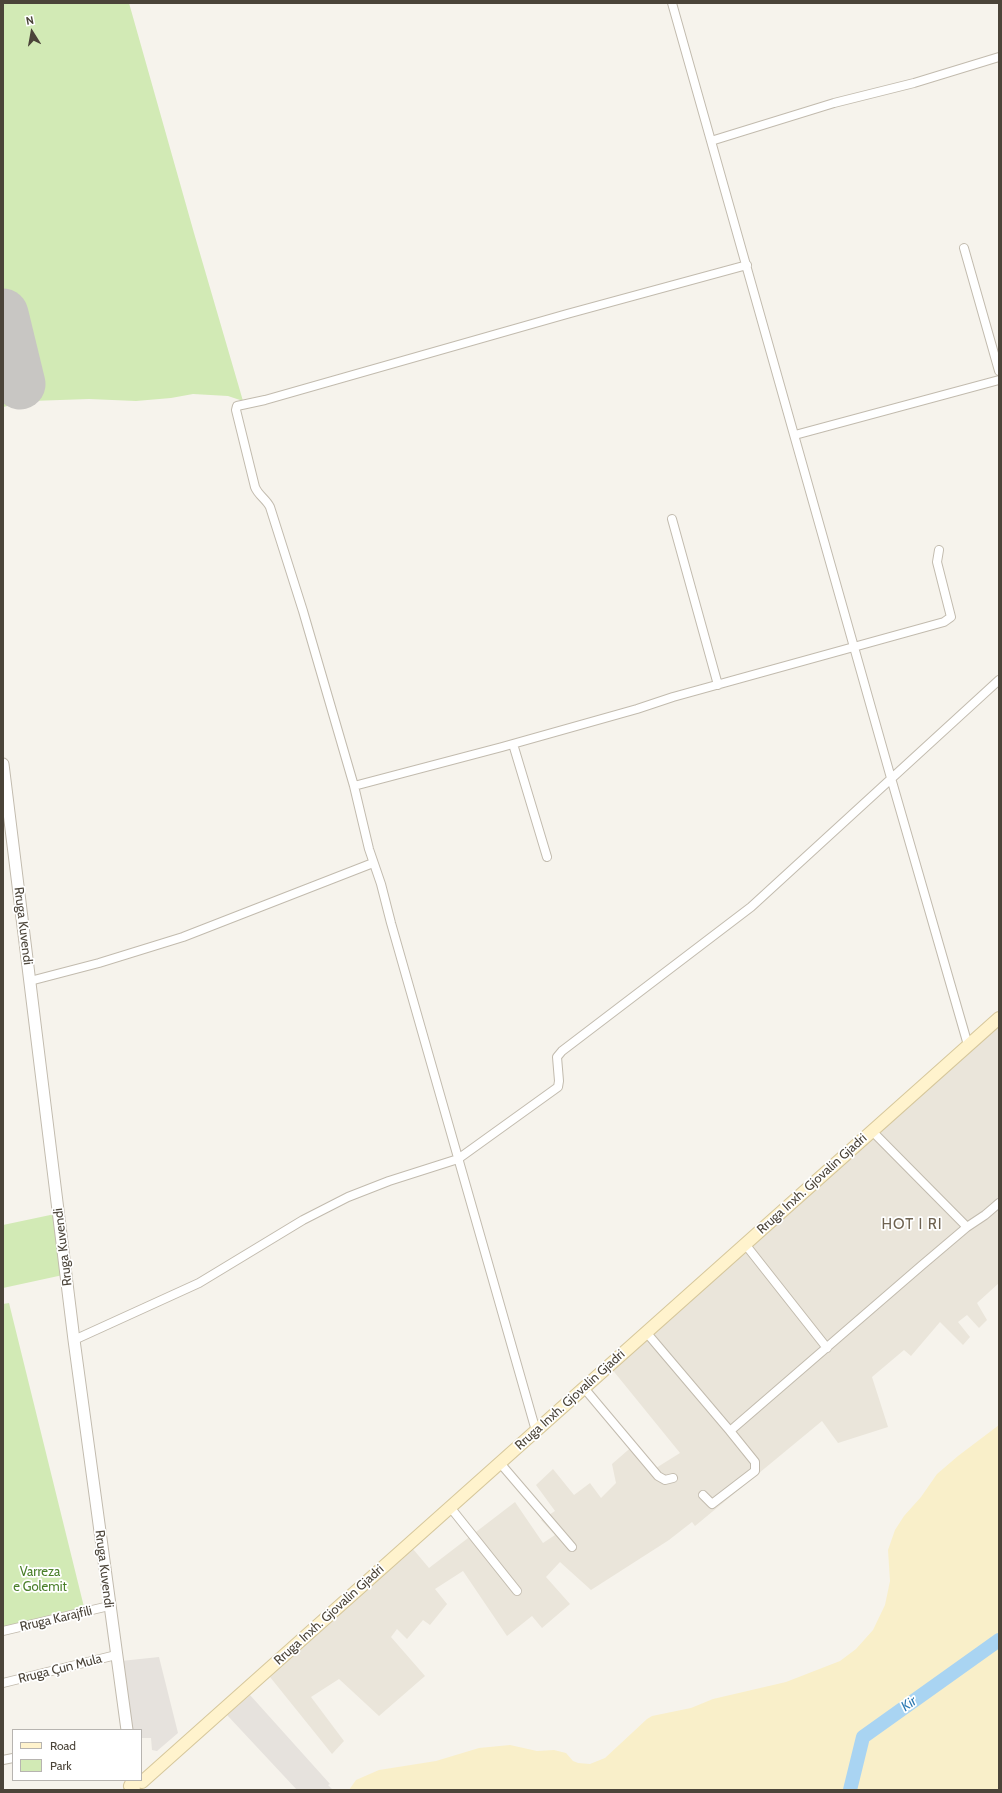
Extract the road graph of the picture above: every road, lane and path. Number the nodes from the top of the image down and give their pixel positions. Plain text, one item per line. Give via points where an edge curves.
1 (672, 3) edge
2 (999, 57) edge
3 (711, 140) junction
4 (964, 248) dead end
5 (747, 265) junction
6 (999, 371) edge
7 (999, 380) edge
8 (795, 435) junction
9 (672, 519) dead end
10 (939, 550) dead end
11 (854, 647) junction
12 (999, 680) edge
13 (718, 685) junction
14 (513, 744) junction
15 (3, 764) edge
16 (891, 778) junction
17 (354, 786) junction
18 (547, 857) dead end
19 (373, 863) junction
20 (30, 981) junction
21 (999, 1018) edge
22 (968, 1045) junction
23 (872, 1131) junction
24 (458, 1159) junction
25 (999, 1203) edge
26 (967, 1227) junction
27 (745, 1244) junction
28 (646, 1332) junction
29 (74, 1340) junction
30 (827, 1348) junction
31 (584, 1388) junction
32 (536, 1431) junction
33 (730, 1431) junction
34 (500, 1463) junction
35 (673, 1478) dead end
36 (703, 1495) dead end
37 (450, 1507) junction
38 (572, 1547) dead end
39 (517, 1591) dead end
40 (109, 1606) junction
41 (3, 1632) edge
42 (116, 1655) junction
43 (3, 1683) edge
44 (126, 1729) edge
45 (142, 1781) edge

1 - 3 street
2 - 3 street
3 - 5 street
4 - 6 street
5 - 8 street
5 - 17 street via 237,406 255,487 270,507
7 - 8 street
8 - 11 street
9 - 13 street
10 - 11 street via 937,562 951,617 944,622
11 - 13 street
11 - 16 street
12 - 16 street
13 - 14 street
14 - 17 street
14 - 18 street
15 - 20 street, Rruga Kuvendi
16 - 22 street
16 - 24 street via 751,907 562,1051 557,1057 558,1087
17 - 19 street
19 - 20 street via 183,937
19 - 24 street
20 - 29 street, Rruga Kuvendi
21 - 22 main road, Rruga Inxh. Gjovalin Gjadri
22 - 23 main road, Rruga Inxh. Gjovalin Gjadri
23 - 26 street
23 - 27 main road, Rruga Inxh. Gjovalin Gjadri
24 - 29 street via 348,1197 303,1220 199,1283
24 - 32 street
25 - 26 street
26 - 30 street
27 - 28 main road, Rruga Inxh. Gjovalin Gjadri
27 - 30 street
28 - 31 main road, Rruga Inxh. Gjovalin Gjadri
28 - 33 street
29 - 40 street, Rruga Kuvendi
30 - 33 street
31 - 32 main road, Rruga Inxh. Gjovalin Gjadri
31 - 35 street via 658,1476 664,1480
32 - 34 main road, Rruga Inxh. Gjovalin Gjadri
33 - 36 street via 755,1462 755,1471 712,1504
34 - 37 main road, Rruga Inxh. Gjovalin Gjadri
34 - 38 street
37 - 39 street
37 - 45 main road, Rruga Inxh. Gjovalin Gjadri
40 - 41 street, Rruga Karajfili
40 - 42 street, Rruga Kuvendi
42 - 43 street, Rruga Çun Mula
42 - 44 street, Rruga Kuvendi

